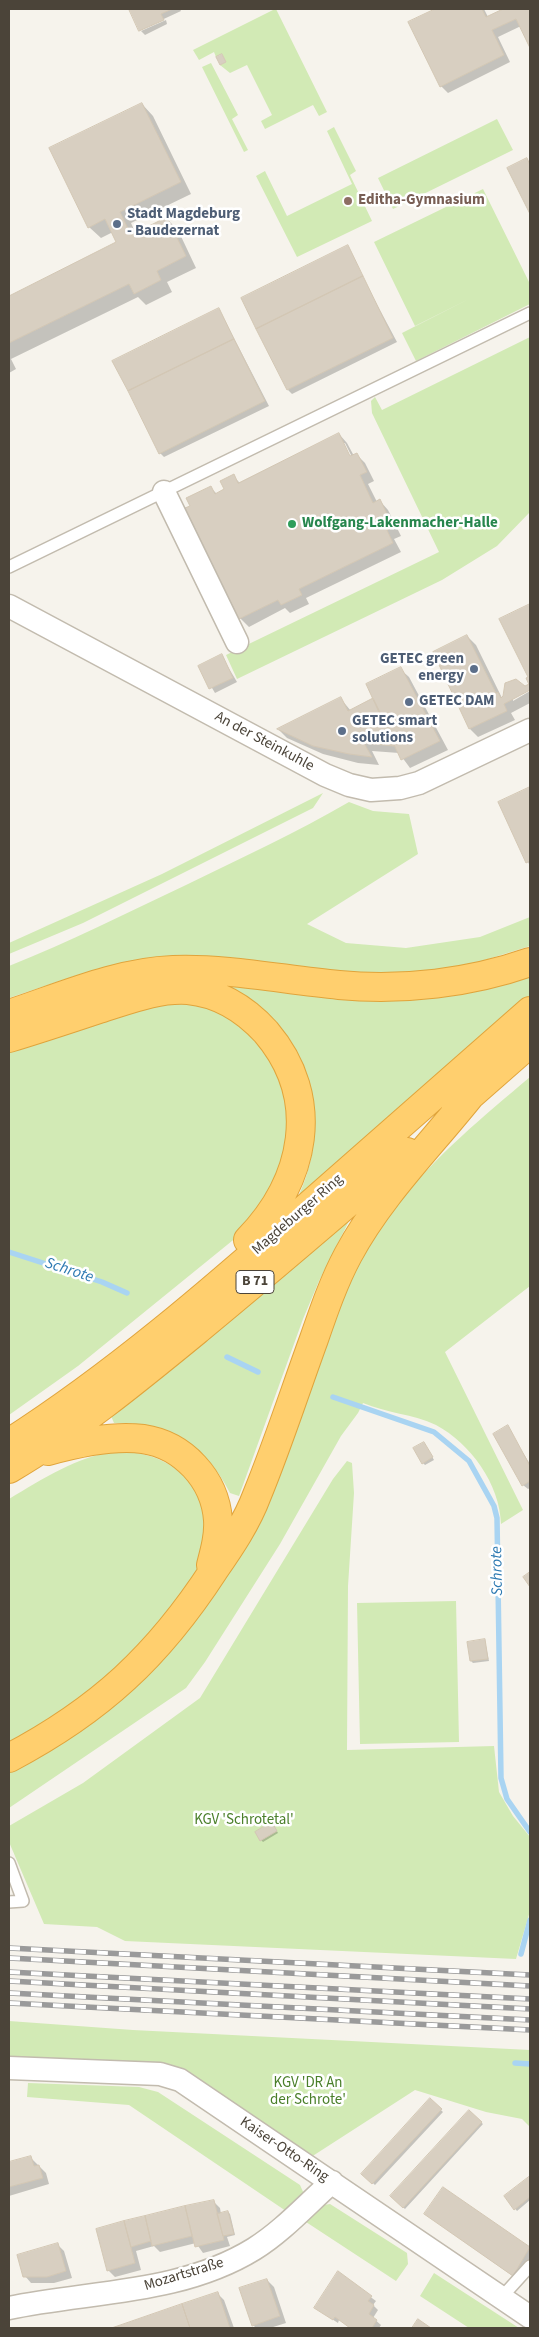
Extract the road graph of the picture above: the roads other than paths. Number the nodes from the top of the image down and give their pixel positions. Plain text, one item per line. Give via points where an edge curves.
1 (530, 313) edge
2 (164, 492) junction
3 (9, 567) edge
4 (9, 606) edge
5 (237, 642) dead end
6 (530, 730) edge
7 (530, 962) edge
8 (530, 1011) edge
9 (9, 1014) edge
10 (9, 1038) edge
11 (530, 1044) edge
12 (469, 1097) junction
13 (157, 1336) junction
14 (20, 1449) edge
15 (9, 1469) edge
16 (207, 1581) junction
17 (9, 1758) edge
18 (9, 1863) edge
19 (9, 1902) edge
20 (9, 2068) edge
21 (332, 2182) junction
22 (530, 2266) edge
23 (501, 2298) junction
24 (9, 2308) edge
25 (530, 2317) edge

1 - 2 lane
2 - 3 lane
2 - 5 street
4 - 6 street, An der Steinkuhle via 349,785 386,790 412,785
7 - 9 highway via 466,979 389,987 162,971 122,978
8 - 13 highway, Magdeburger Ring / B 71
10 - 13 highway via 152,993 189,990 226,1000 247,1014 268,1036 288,1065 299,1100 300,1136 294,1168 280,1199 264,1223
11 - 12 highway, Magdeburger Ring / B 71
12 - 14 highway, Magdeburger Ring / B 71 via 271,1270 167,1355
12 - 16 highway via 372,1214 349,1253 328,1299 256,1497
13 - 14 highway, Magdeburger Ring / B 71 via 68,1403
14 - 15 highway, Magdeburger Ring / B 71
14 - 16 highway via 128,1438 152,1441 180,1453 204,1478 214,1499 218,1528
16 - 17 highway via 172,1630 121,1682 55,1732
18 - 19 lane via 23,1901
20 - 21 street, Kaiser-Otto-Ring via 171,2077
21 - 23 street, Kaiser-Otto-Ring
21 - 24 street, Mozartstraße via 266,2241 214,2267 139,2289
22 - 23 lane
23 - 25 street, Kaiser-Otto-Ring

